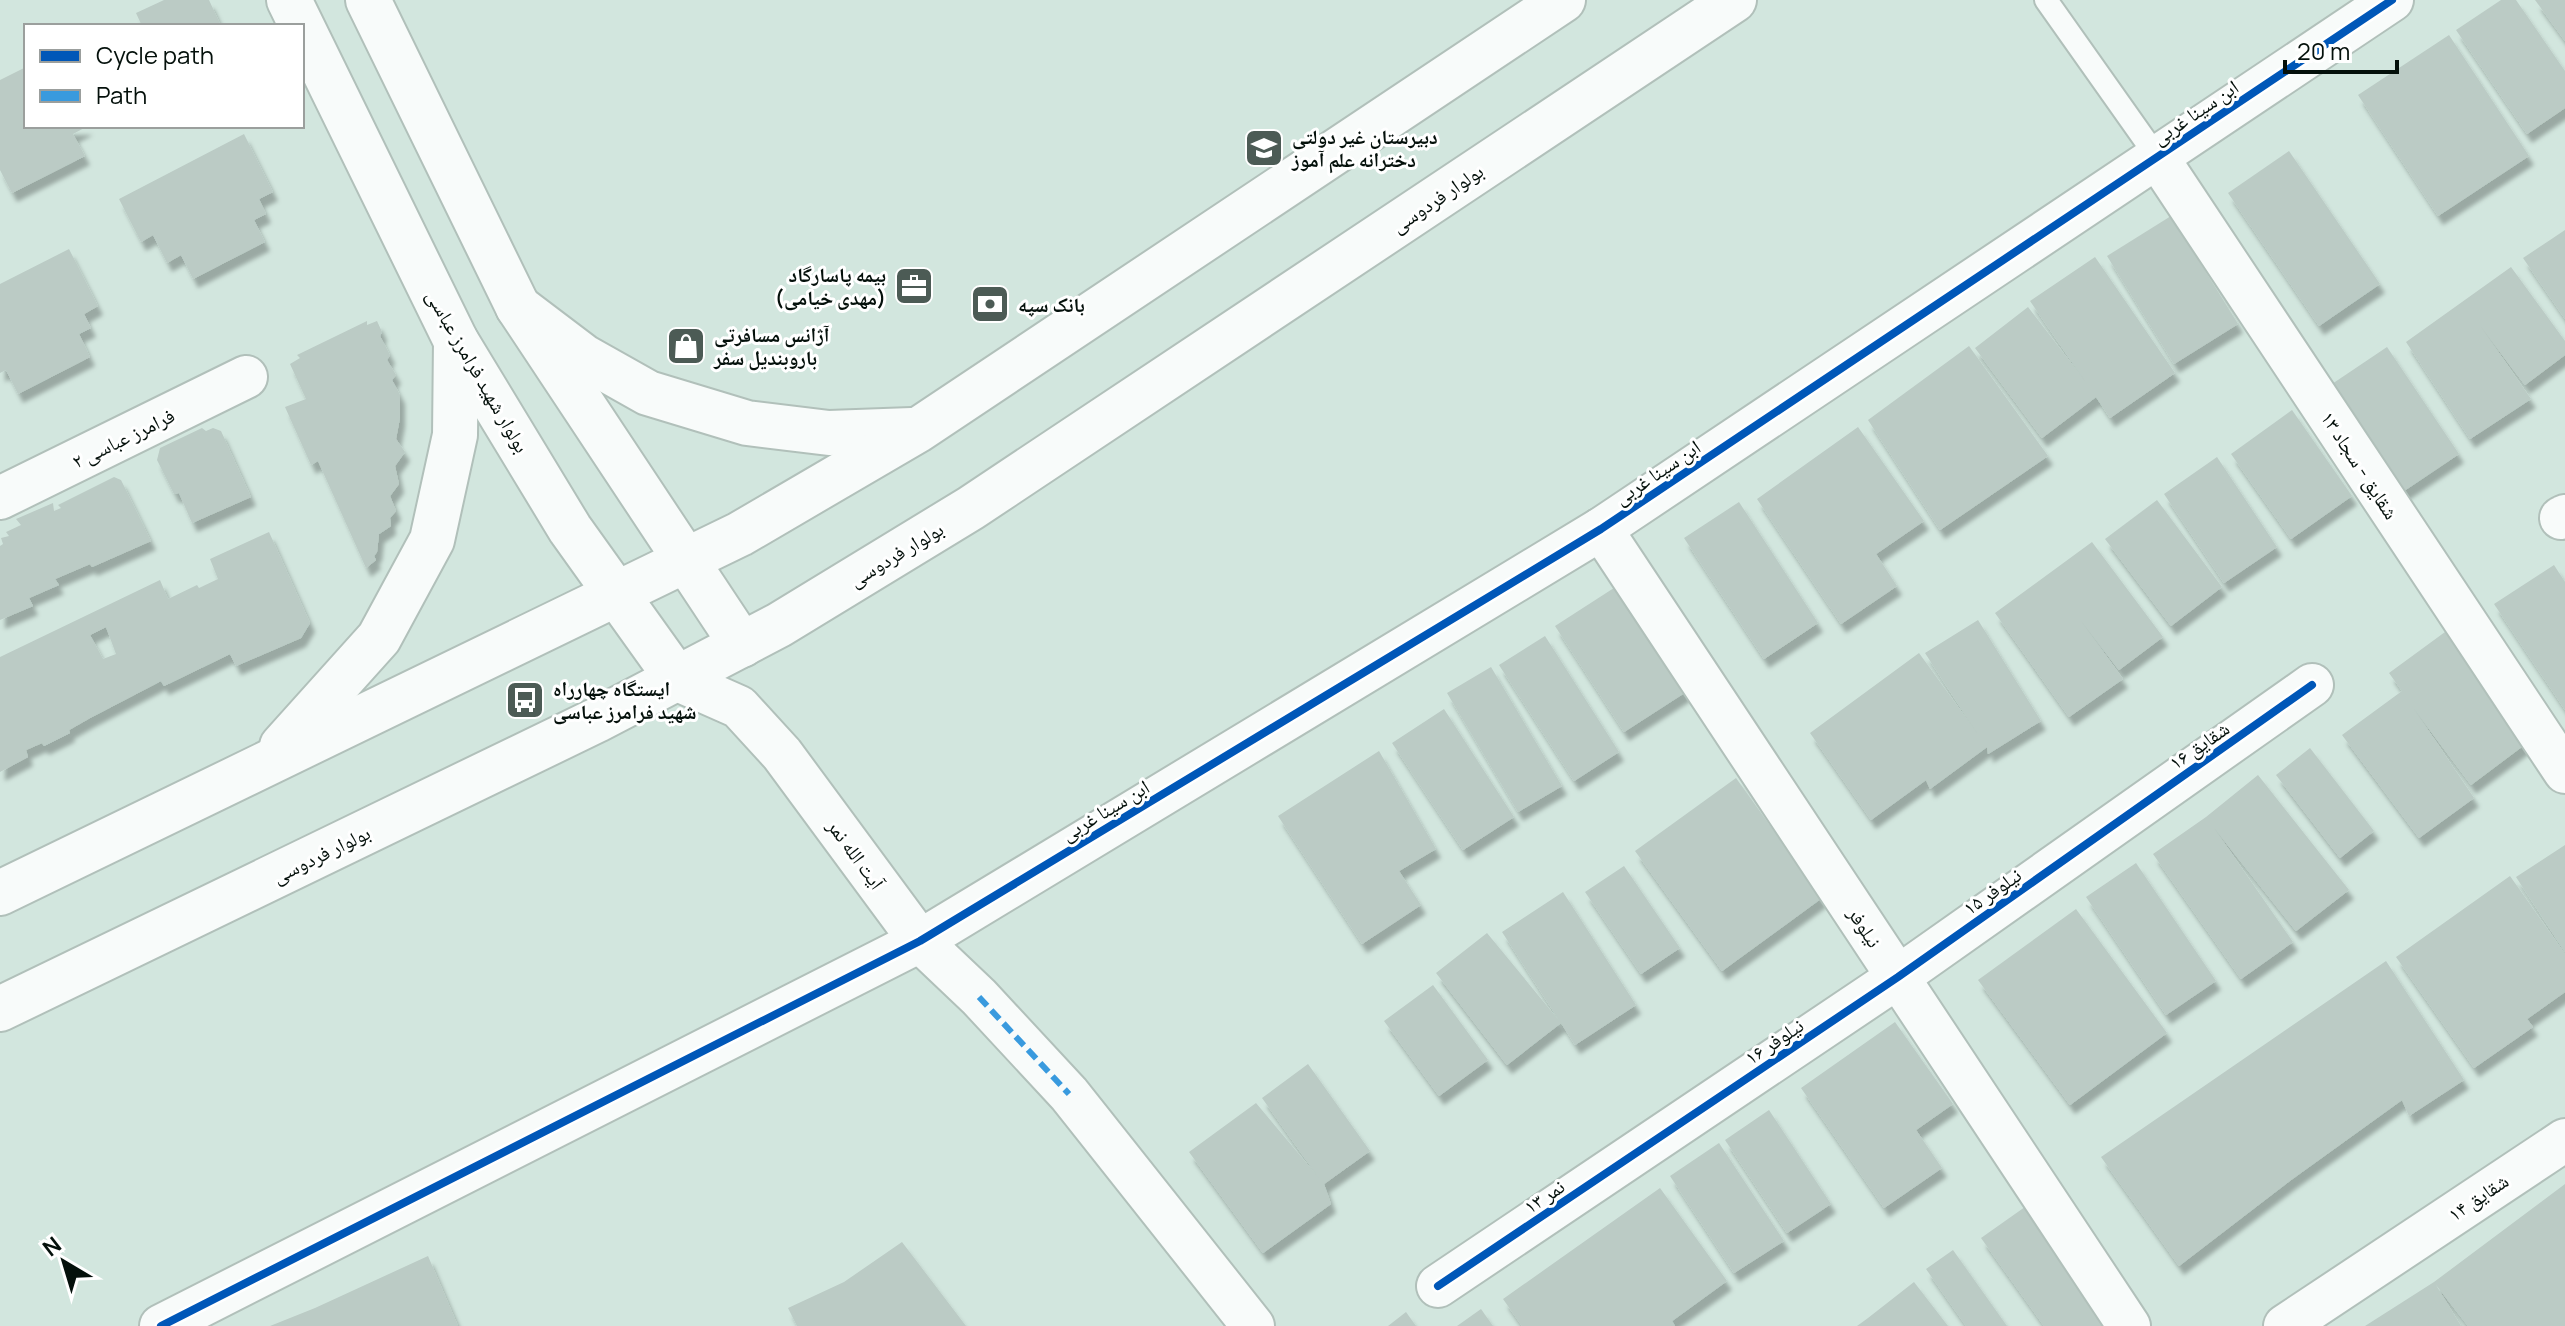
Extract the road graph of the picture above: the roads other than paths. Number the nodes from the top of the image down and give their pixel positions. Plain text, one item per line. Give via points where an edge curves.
1 (289, 0) edge
2 (368, 0) edge
3 (1563, 0) edge
4 (1734, 0) edge
5 (2046, 0) edge
6 (2392, 0) edge
7 (301, 24) edge
8 (304, 31) edge
9 (2157, 157) junction
10 (518, 307) junction
11 (456, 341) junction
12 (246, 377) dead end
13 (918, 430) junction
14 (0, 498) edge
15 (1601, 529) junction
16 (687, 561) junction
17 (618, 594) junction
18 (742, 645) junction
19 (678, 680) junction
20 (2312, 685) dead end
21 (739, 707) junction
22 (268, 762) junction
23 (2565, 772) edge
24 (2105, 831) joint
25 (0, 893) edge
26 (920, 941) junction
27 (1898, 977) junction
28 (0, 1009) edge
29 (1668, 1131) joint
30 (2565, 1140) edge
31 (1438, 1286) dead end
32 (161, 1326) edge
33 (1253, 1326) edge
34 (2129, 1326) edge
35 (2285, 1326) edge

1 - 7 main road, بولوار شهید فرامرز عباسی
2 - 10 main road
3 - 13 main road
4 - 18 main road, بولوار فردوسی via 971,508
5 - 9 lane
6 - 9 street, ابن سینا غربی
8 - 11 main road, بولوار شهید فرامرز عباسی
9 - 15 street, ابن سینا غربی
9 - 23 street, شقایق - سجاد ۱۳
10 - 13 main road via 584,357 648,393 747,423 829,433
10 - 16 main road
11 - 17 main road, بولوار شهید فرامرز عباسی via 570,529
11 - 22 main road via 455,435 432,540 379,638
12 - 14 street, فرامرز عباسی ۲
13 - 16 main road
15 - 26 street, ابن سینا غربی
15 - 27 street, نیلوفر
16 - 17 main road
16 - 18 main road
17 - 19 main road, بولوار شهید فرامرز عباسی
17 - 22 main road
18 - 19 main road, بولوار فردوسی
18 - 21 street
19 - 21 street, آیت الله نمر
19 - 28 main road, بولوار فردوسی
20 - 24 street, شقایق ۱۶
21 - 26 street, آیت الله نمر via 782,754
22 - 25 main road
24 - 27 street, نیلوفر ۱۵
26 - 32 street, ابن سینا غربی
26 - 33 street, آیت الله نمر via 1069,1094
27 - 29 street, نیلوفر ۱۶
27 - 34 street, نیلوفر
29 - 31 street, نمر ۱۳
30 - 35 street, شقایق ۱۴

